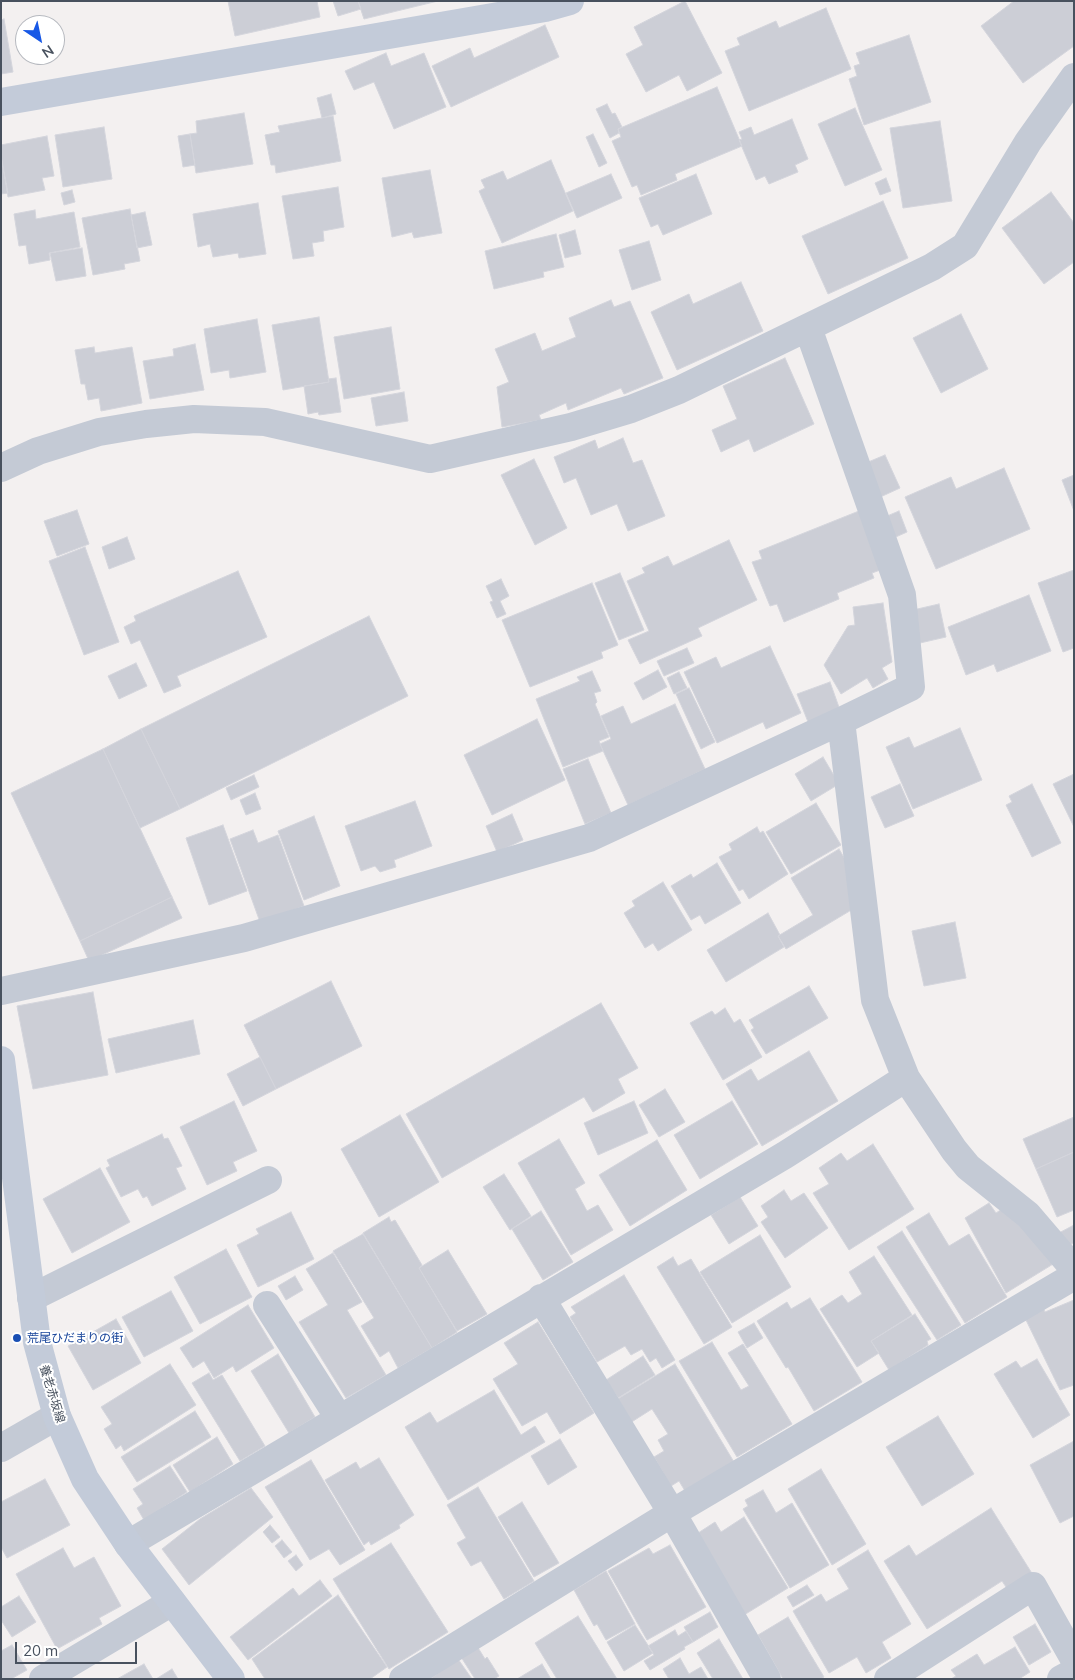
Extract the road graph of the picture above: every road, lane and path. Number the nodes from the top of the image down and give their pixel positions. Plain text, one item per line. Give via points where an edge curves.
1 (553, 3) edge
2 (1074, 77) edge
3 (1, 102) edge
4 (808, 328) junction
5 (1, 468) edge
6 (841, 721) junction
7 (1, 991) edge
8 (1, 1060) edge
9 (906, 1078) junction
10 (268, 1180) dead end
11 (1074, 1269) edge
12 (1074, 1276) edge
13 (31, 1298) junction
14 (541, 1298) junction
15 (267, 1304) dead end
16 (57, 1416) junction
17 (339, 1418) junction
18 (1, 1448) edge
19 (672, 1513) junction
20 (128, 1544) junction
21 (172, 1602) junction
22 (1074, 1659) edge
23 (1074, 1672) edge
24 (43, 1679) edge
25 (231, 1679) edge
26 (403, 1679) edge
27 (767, 1679) edge
28 (888, 1679) edge
29 (1061, 1679) edge

1 - 3 main road
2 - 4 street via 1028,142 964,246 932,267
4 - 5 street via 679,390 631,409 571,428 430,459 265,422 194,419 99,432 38,450
4 - 6 street via 902,595 912,687
6 - 7 street via 589,838 244,938
6 - 9 street via 874,1000
8 - 13 main road, 養老赤坂線
9 - 11 street via 968,1167 1028,1215
9 - 14 street via 785,1156
10 - 13 street
12 - 19 street
13 - 16 main road, 養老赤坂線 via 37,1342
14 - 17 street
14 - 19 street
15 - 17 street
16 - 18 street
16 - 20 main road, 養老赤坂線 via 85,1479
17 - 20 street
19 - 26 street
19 - 27 street
20 - 21 main road, 養老赤坂線
21 - 24 street
21 - 25 main road, 養老赤坂線
22 - 28 street via 1033,1586
23 - 29 street

